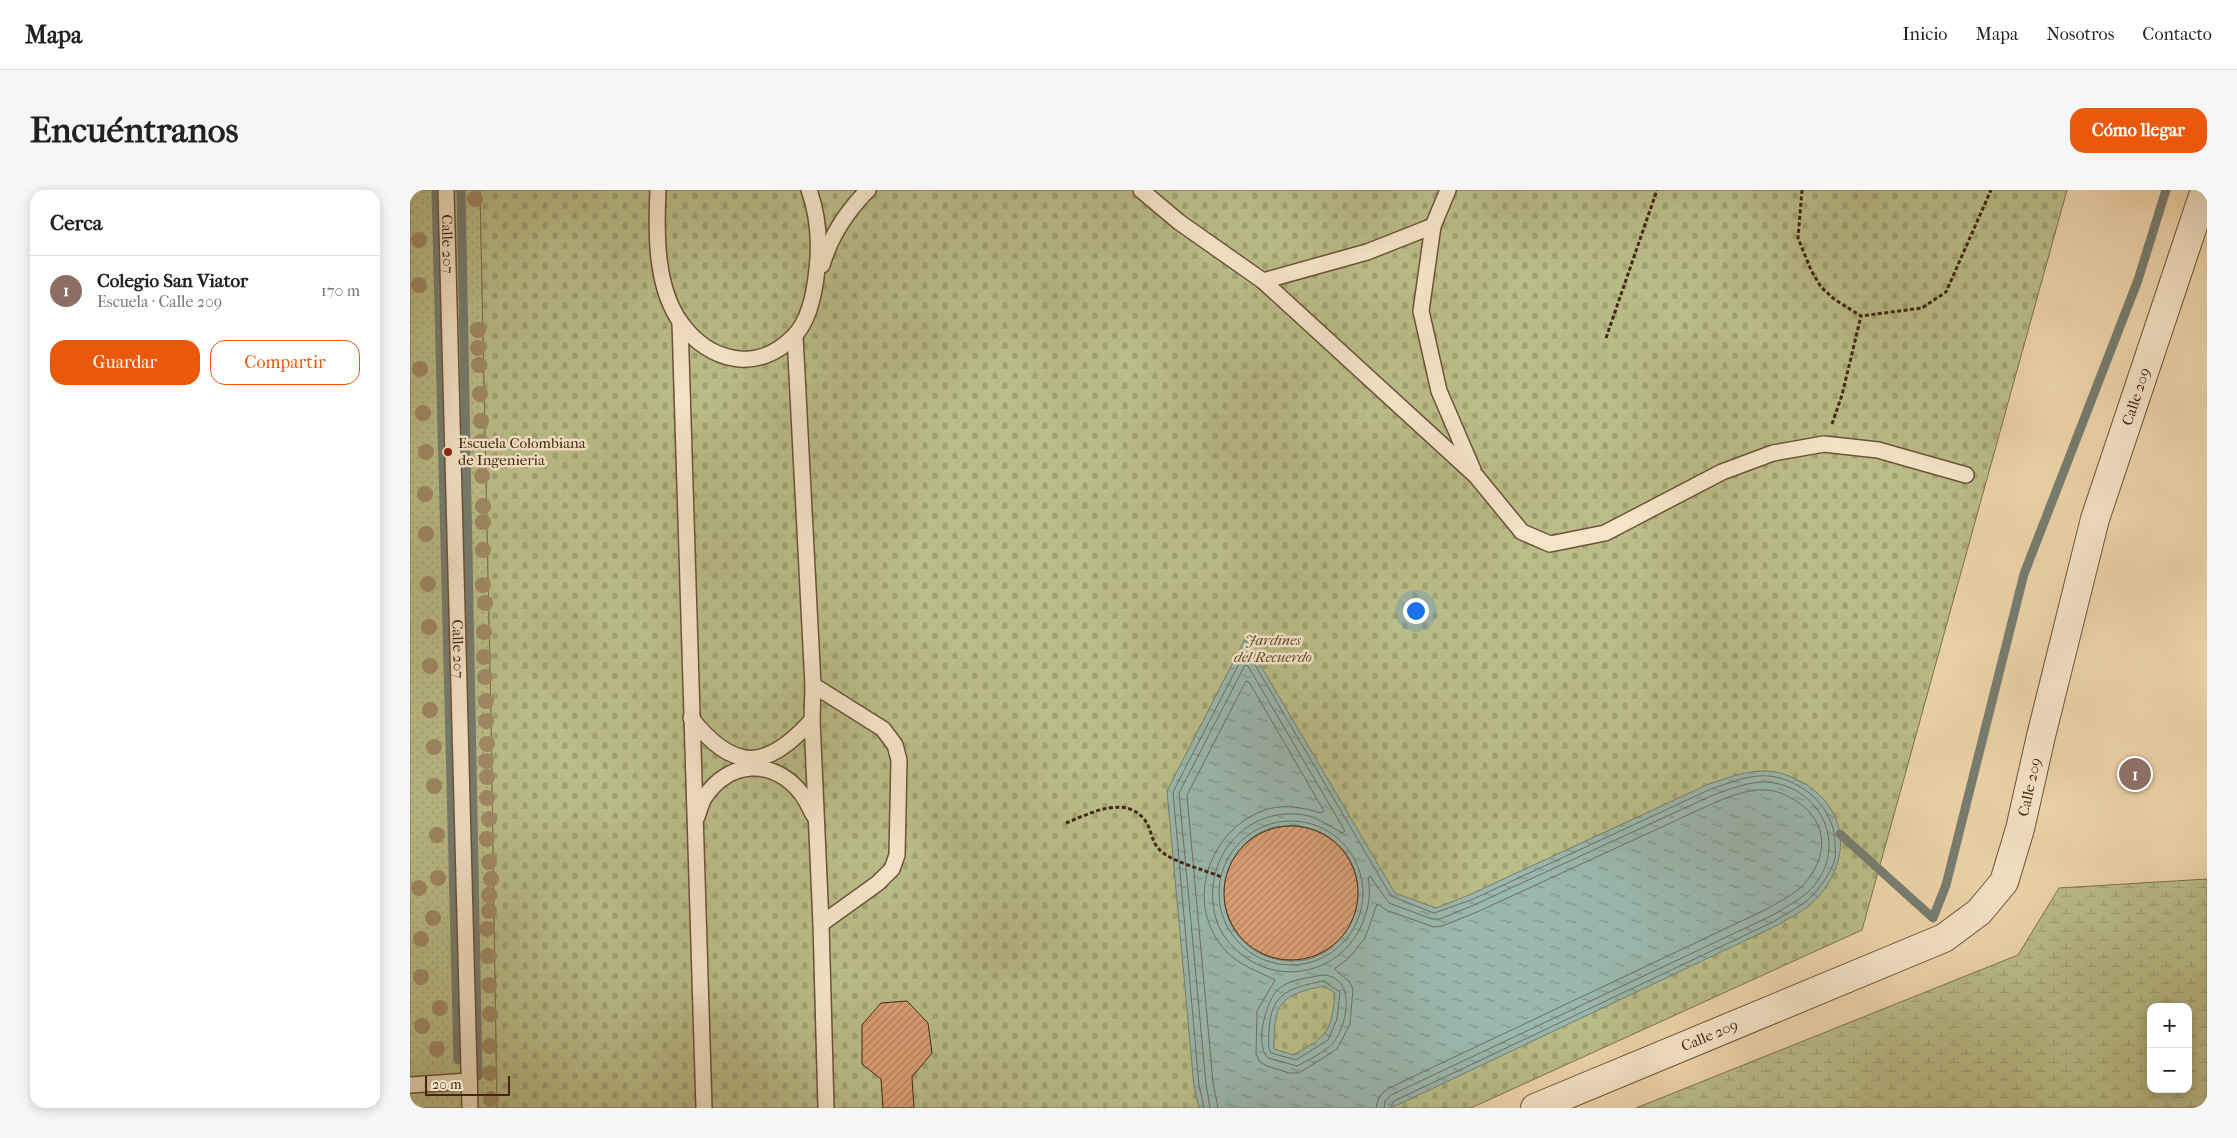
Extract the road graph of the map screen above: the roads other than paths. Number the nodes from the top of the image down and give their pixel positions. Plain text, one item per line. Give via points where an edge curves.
1 (446, 190) edge
2 (658, 190) edge
3 (809, 190) edge
4 (868, 190) edge
5 (1141, 190) edge
6 (1448, 190) edge
7 (2205, 190) edge
8 (1433, 226) junction
9 (1264, 281) junction
10 (815, 285) junction
11 (680, 322) junction
12 (795, 336) junction
13 (1966, 475) dead end
14 (1476, 476) junction
15 (813, 685) junction
16 (691, 718) junction
17 (812, 720) junction
18 (816, 821) junction
19 (694, 826) junction
20 (821, 924) junction
21 (469, 1081) junction
22 (410, 1085) edge
23 (470, 1108) edge
24 (704, 1108) edge
25 (826, 1108) edge
26 (1535, 1108) edge

1 - 21 lane, Calle 207
2 - 11 lane via 658,249 665,289
3 - 10 lane via 816,215 819,253
4 - 10 lane via 852,205 838,227
5 - 9 lane via 1180,222
6 - 8 lane
7 - 26 street, Calle 209 via 2095,519 2020,829 2004,882 1979,912 1944,938
8 - 9 lane via 1367,252
8 - 14 lane via 1421,311 1439,391
9 - 14 lane
10 - 12 lane via 805,319
11 - 12 lane via 710,351 744,361 764,357
11 - 16 lane
12 - 15 lane
13 - 14 lane via 1878,450 1824,444 1772,453 1722,472 1605,533 1550,544 1522,532
15 - 17 lane
15 - 20 lane via 883,729 895,745 899,760 897,855 892,869
16 - 17 lane via 717,745 750,760 782,748
16 - 19 lane
17 - 18 lane
18 - 19 lane via 802,794 788,780 772,770 750,768 730,772 716,784 703,799
18 - 20 lane
19 - 24 lane
20 - 25 lane
21 - 22 lane
21 - 23 lane, Calle 207

